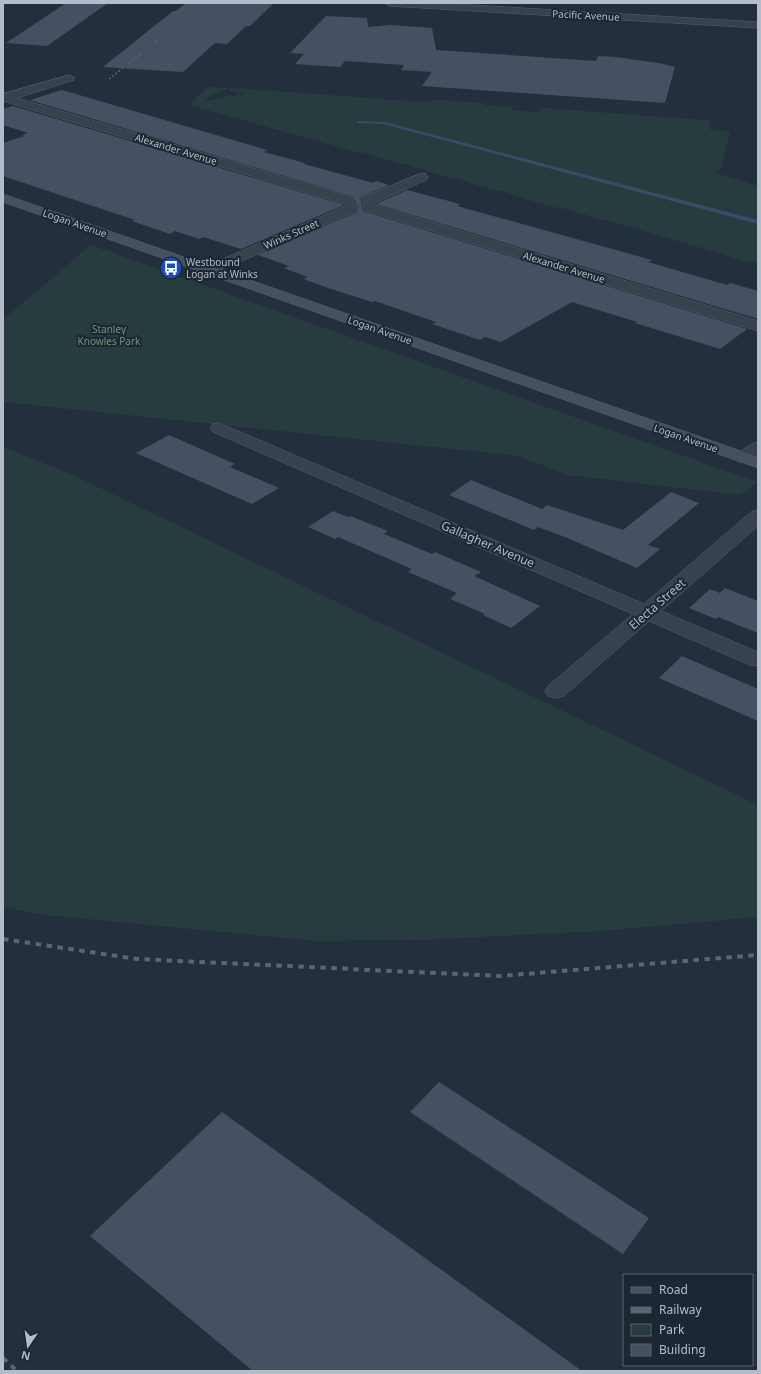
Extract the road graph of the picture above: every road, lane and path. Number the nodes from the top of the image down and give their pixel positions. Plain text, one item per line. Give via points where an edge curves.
1 (390, 3) edge
2 (758, 25) edge
3 (70, 78) dead end
4 (4, 98) edge
5 (422, 176) dead end
6 (3, 198) edge
7 (368, 204) junction
8 (350, 205) junction
9 (210, 270) junction
10 (758, 326) edge
11 (219, 428) dead end
12 (758, 448) edge
13 (751, 461) edge
14 (758, 516) edge
15 (647, 613) junction
16 (758, 660) edge
17 (556, 691) dead end

1 - 2 street, Pacific Avenue
3 - 4 street
4 - 8 street, Alexander Avenue
5 - 7 street
6 - 9 main road, Logan Avenue
7 - 8 street via 358,209
7 - 10 street, Alexander Avenue
8 - 9 street, Winks Street
9 - 13 main road, Logan Avenue
11 - 15 street, Gallagher Avenue
12 - 13 street
14 - 15 street, Electa Street
15 - 16 street, Gallagher Avenue
15 - 17 street, Electa Street

